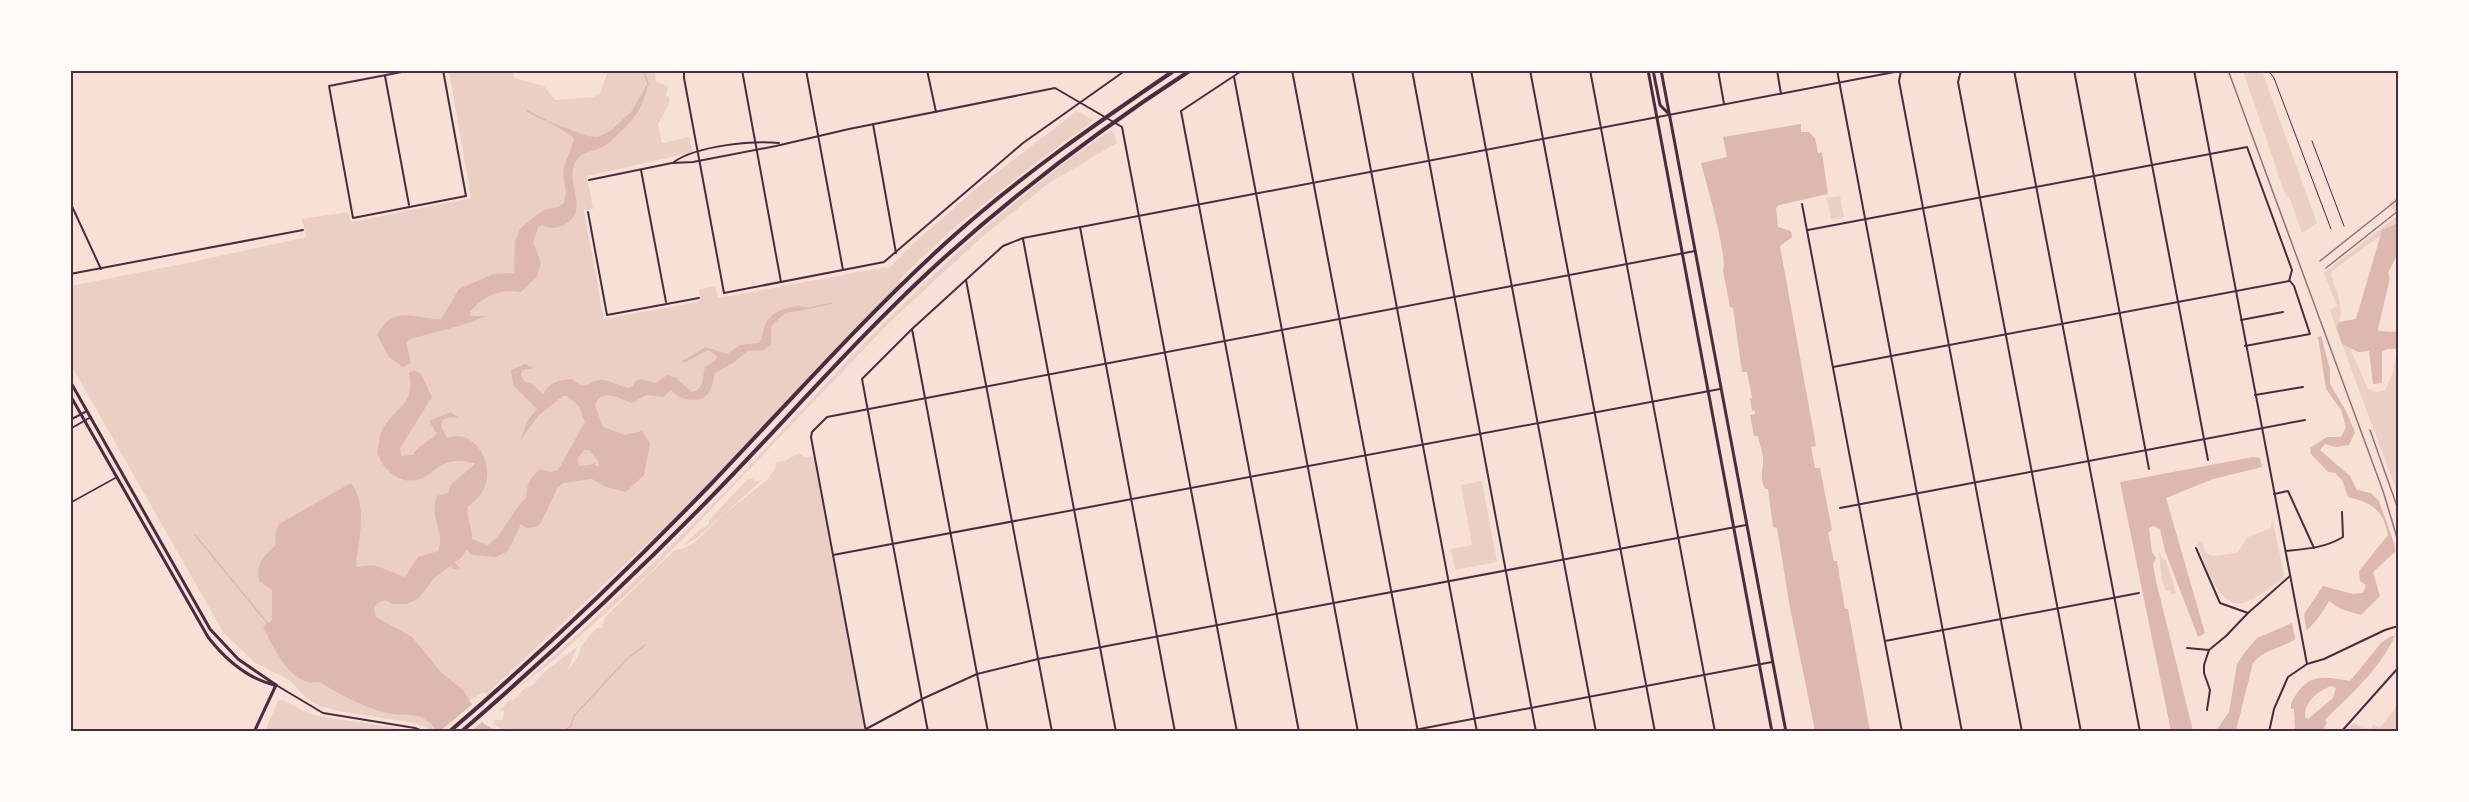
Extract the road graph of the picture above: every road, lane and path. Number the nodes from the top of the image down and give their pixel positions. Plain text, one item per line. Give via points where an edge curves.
1 (412, 70) edge
2 (443, 70) edge
3 (684, 70) edge
4 (742, 70) edge
5 (806, 70) edge
6 (927, 70) edge
7 (1126, 70) edge
8 (1175, 70) edge
9 (1191, 70) edge
10 (1243, 70) edge
11 (1292, 70) edge
12 (1352, 70) edge
13 (1412, 70) edge
14 (1471, 70) edge
15 (1530, 70) edge
16 (1590, 70) edge
17 (1648, 70) edge
18 (1653, 70) edge
19 (1661, 70) edge
20 (1718, 70) edge
21 (1777, 70) edge
22 (1837, 70) edge
23 (1961, 70) edge
24 (2014, 70) edge
25 (2074, 70) edge
26 (2134, 70) edge
27 (2194, 70) edge
28 (2268, 70) edge
29 (1902, 71) edge
30 (385, 76) junction
31 (1234, 76) junction
32 (1839, 83) junction
33 (1781, 94) junction
34 (1080, 103) junction
35 (1724, 104) junction
36 (936, 112) junction
37 (1669, 114) junction
38 (1657, 116) junction
39 (873, 124) junction
40 (1601, 127) junction
41 (818, 136) junction
42 (1543, 138) junction
43 (754, 141) junction
44 (2312, 141) dead end
45 (782, 144) junction
46 (1486, 149) junction
47 (756, 150) junction
48 (697, 152) junction
49 (2209, 154) junction
50 (699, 160) junction
51 (1428, 160) junction
52 (672, 163) junction
53 (2152, 165) junction
54 (640, 170) junction
55 (1371, 171) junction
56 (2094, 176) junction
57 (589, 180) dead end
58 (1313, 181) junction
59 (2037, 187) junction
60 (1256, 192) junction
61 (1980, 198) junction
62 (70, 202) edge
63 (1198, 203) junction
64 (1802, 204) dead end
65 (410, 207) junction
66 (1922, 209) junction
67 (588, 212) dead end
68 (1139, 215) junction
69 (1865, 220) junction
70 (1080, 226) junction
71 (2344, 226) dead end
72 (2331, 229) dead end
73 (303, 230) dead end
74 (1808, 230) junction
75 (1023, 238) junction
76 (1696, 251) junction
77 (896, 253) junction
78 (1681, 254) junction
79 (1626, 265) junction
80 (101, 269) junction
81 (843, 270) junction
82 (70, 274) edge
83 (1569, 275) junction
84 (966, 279) junction
85 (2289, 281) junction
86 (781, 282) junction
87 (1512, 286) junction
88 (2235, 292) junction
89 (699, 297) dead end
90 (1454, 297) junction
91 (2178, 303) junction
92 (667, 304) junction
93 (1397, 308) junction
94 (2283, 312) dead end
95 (2120, 313) junction
96 (1339, 319) junction
97 (2241, 320) junction
98 (2063, 324) junction
99 (912, 328) junction
100 (1282, 329) junction
101 (2006, 335) junction
102 (1225, 340) junction
103 (1948, 346) junction
104 (2245, 346) junction
105 (1165, 351) junction
106 (1891, 357) junction
107 (1105, 363) junction
108 (1833, 367) junction
109 (1048, 374) junction
110 (70, 381) edge
111 (986, 385) junction
112 (2303, 387) dead end
113 (1721, 389) junction
114 (1708, 391) junction
115 (70, 395) edge
116 (2255, 395) junction
117 (924, 397) junction
118 (1653, 402) junction
119 (868, 408) junction
120 (87, 411) junction
121 (1595, 412) junction
122 (81, 414) junction
123 (90, 417) junction
124 (70, 420) edge
125 (85, 420) junction
126 (2305, 420) dead end
127 (1538, 423) junction
128 (2261, 428) junction
129 (70, 429) edge
130 (1480, 434) junction
131 (2203, 439) junction
132 (1423, 445) junction
133 (2146, 450) junction
134 (1365, 456) junction
135 (2208, 460) dead end
136 (2089, 461) junction
137 (1308, 466) junction
138 (2150, 469) dead end
139 (2032, 472) junction
140 (117, 477) junction
141 (1251, 477) junction
142 (1974, 483) junction
143 (1191, 488) junction
144 (1917, 494) junction
145 (2274, 494) junction
146 (1131, 500) junction
147 (70, 503) edge
148 (1859, 504) junction
149 (1840, 508) dead end
150 (1074, 510) junction
151 (2342, 512) dead end
152 (1012, 522) junction
153 (1746, 525) junction
154 (1733, 528) junction
155 (950, 534) junction
156 (1678, 538) junction
157 (893, 544) junction
158 (2196, 548) dead end
159 (2314, 548) junction
160 (1621, 549) junction
161 (2285, 551) junction
162 (833, 555) junction
163 (1564, 560) junction
164 (1506, 571) junction
165 (2290, 576) junction
166 (1449, 582) junction
167 (1391, 592) junction
168 (2139, 593) dead end
169 (2115, 598) junction
170 (1334, 603) junction
171 (2058, 609) junction
172 (2248, 613) junction
173 (1276, 614) junction
174 (2000, 620) junction
175 (1217, 625) junction
176 (2398, 626) edge
177 (1943, 630) junction
178 (1157, 636) junction
179 (1885, 641) junction
180 (1100, 647) junction
181 (2187, 648) dead end
182 (2209, 650) junction
183 (1038, 659) junction
184 (1773, 662) junction
185 (1759, 664) junction
186 (2307, 664) junction
187 (2398, 668) edge
188 (977, 674) junction
189 (1704, 675) junction
190 (276, 685) junction
191 (1647, 686) junction
192 (1589, 697) junction
193 (922, 699) junction
194 (1532, 708) junction
195 (2207, 710) dead end
196 (1474, 718) junction
197 (866, 730) edge
198 (1417, 730) edge
199 (2164, 730) edge
200 (254, 732) edge
201 (425, 732) edge
202 (449, 732) edge
203 (460, 732) edge
204 (928, 732) edge
205 (988, 732) edge
206 (1052, 732) edge
207 (1116, 732) edge
208 (1175, 732) edge
209 (1237, 732) edge
210 (1299, 732) edge
211 (1358, 732) edge
212 (1404, 732) edge
213 (1477, 732) edge
214 (1536, 732) edge
215 (1596, 732) edge
216 (1656, 732) edge
217 (1715, 732) edge
218 (1772, 732) edge
219 (1786, 732) edge
220 (1902, 732) edge
221 (1962, 732) edge
222 (2022, 732) edge
223 (2081, 732) edge
224 (2140, 732) edge
225 (2159, 732) edge
226 (2269, 732) edge
227 (2341, 732) edge

1 - 30 street
2 - 65 street via 466,196
3 - 48 street
4 - 43 street
5 - 41 street
6 - 36 street
7 - 34 street
8 - 202 highway via 1017,183 913,273 673,523
9 - 203 highway via 1038,177 916,283 660,549
10 - 31 street
11 - 58 street
12 - 55 street
13 - 51 street
14 - 46 street
15 - 42 street
16 - 40 street
17 - 38 main road
18 - 37 main road via 1660,105
19 - 37 main road
20 - 35 street
21 - 33 street
22 - 32 street
23 - 61 street via 1958,82
24 - 59 street
25 - 56 street
26 - 53 street
27 - 49 street
28 - 72 lane
29 - 32 street
29 - 66 street via 1899,81
30 - 65 street
30 - 65 street via 329,86 353,218
31 - 60 street
31 - 63 street via 1181,111
32 - 33 street
32 - 69 street
33 - 35 street
34 - 36 street via 1055,88
34 - 68 street via 1122,126
34 - 77 street via 1023,143
35 - 37 street
36 - 39 street
37 - 38 street
37 - 76 main road
38 - 40 street
38 - 78 main road
39 - 41 street
39 - 77 street
40 - 42 street
40 - 79 street
41 - 45 street
41 - 81 street
42 - 46 street
42 - 83 street
43 - 45 street
43 - 47 street
43 - 48 street
44 - 71 lane
45 - 47 street
46 - 51 street
46 - 87 street
47 - 50 street
47 - 86 street
48 - 50 street
48 - 52 street
49 - 53 street
49 - 85 street via 2247,147 2292,270
49 - 88 street
50 - 52 street
50 - 86 street via 724,293
51 - 55 street
51 - 90 street
52 - 54 street
53 - 56 street
53 - 91 street
54 - 57 street
54 - 92 street
55 - 58 street
55 - 93 street
56 - 59 street
56 - 95 street
58 - 60 street
58 - 96 street
59 - 61 street
59 - 98 street
60 - 63 street
60 - 100 street
61 - 66 street
61 - 101 street
62 - 80 street
63 - 68 street
63 - 102 street
64 - 74 street
66 - 69 street
66 - 103 street
67 - 92 street via 607,315
68 - 70 street
68 - 105 street
69 - 74 street
69 - 106 street
70 - 75 street
70 - 107 street
73 - 80 street
74 - 108 street
75 - 84 street via 1003,246
75 - 109 street
76 - 78 street
76 - 113 main road
77 - 81 street via 884,262
78 - 79 street
78 - 114 main road
79 - 83 street
79 - 118 street
80 - 82 street
81 - 86 street
83 - 87 street
83 - 121 street
84 - 99 street
84 - 111 street
85 - 88 street
85 - 104 street via 2310,334
87 - 90 street
87 - 127 street
88 - 91 street
88 - 97 street
89 - 92 street
90 - 93 street
90 - 130 street
91 - 95 street
91 - 131 street
93 - 96 street
93 - 132 street
94 - 97 street
95 - 98 street
95 - 133 street
96 - 100 street
96 - 134 street
97 - 104 street
98 - 101 street
98 - 136 street
99 - 117 street
99 - 119 street via 862,379
100 - 102 street
100 - 137 street
101 - 103 street
101 - 139 street
102 - 105 street
102 - 141 street
103 - 106 street
103 - 142 street
104 - 116 street
105 - 107 street
105 - 143 street
106 - 108 street
106 - 144 street
107 - 109 street
107 - 146 street
108 - 148 street
109 - 111 street
109 - 150 street
110 - 120 main road
111 - 117 street
111 - 152 street
112 - 116 street
113 - 114 street
113 - 153 main road
114 - 118 street
114 - 154 main road
115 - 122 main road
116 - 128 street
117 - 119 street
117 - 155 street
118 - 121 street
118 - 156 street
119 - 157 street
119 - 162 street via 827,417 812,434
120 - 122 street
120 - 123 main road
121 - 127 street
121 - 160 street
122 - 124 street
122 - 125 main road
123 - 125 street
123 - 190 main road via 210,629 233,654
125 - 129 street
125 - 140 main road
126 - 128 street
127 - 130 street
127 - 163 street
128 - 131 street
128 - 145 street
130 - 132 street
130 - 164 street
131 - 133 street
131 - 135 street
132 - 134 street
132 - 166 street
133 - 136 street
133 - 138 street
134 - 137 street
134 - 167 street
136 - 139 street
136 - 169 street
137 - 141 street
137 - 170 street
139 - 142 street
139 - 171 street
140 - 147 street
140 - 190 main road via 208,637 241,669 261,682
141 - 143 street
141 - 173 street
142 - 144 street
142 - 174 street
143 - 146 street
143 - 175 street
144 - 148 street
144 - 177 street
145 - 159 street via 2288,491
145 - 161 street
146 - 150 street
146 - 178 street
148 - 149 street
148 - 179 street
150 - 152 street
150 - 180 street
151 - 159 street via 2343,537
152 - 155 street
152 - 183 street
153 - 154 street
153 - 184 main road
154 - 156 street
154 - 185 main road
155 - 157 street
155 - 188 street
156 - 160 street
156 - 189 street
157 - 162 street
157 - 193 street
158 - 172 street via 2220,603
159 - 161 street
160 - 163 street
160 - 191 street
161 - 165 street
162 - 197 street
163 - 164 street
163 - 192 street
164 - 166 street
164 - 194 street
165 - 172 street
165 - 186 street
166 - 167 street
166 - 196 street
167 - 170 street
167 - 198 street
168 - 169 street
169 - 171 street
169 - 224 street
170 - 173 street
170 - 211 street
171 - 174 street
171 - 223 street
172 - 182 street
173 - 175 street
173 - 210 street
174 - 177 street
174 - 222 street
175 - 178 street
175 - 209 street
176 - 186 street
177 - 179 street
177 - 221 street
178 - 180 street
178 - 208 street
179 - 220 street
180 - 183 street
180 - 207 street
181 - 182 street
182 - 195 street via 2204,672 2210,690
183 - 188 street
183 - 206 street
184 - 185 street
184 - 219 main road
185 - 189 street
185 - 218 main road
186 - 226 street via 2288,677
187 - 227 street
188 - 193 street
188 - 205 street
189 - 191 street
189 - 217 street
190 - 200 main road
190 - 201 street via 323,713
191 - 192 street
191 - 216 street
192 - 194 street
192 - 215 street
193 - 197 street
193 - 204 street
194 - 196 street
194 - 214 street
196 - 198 street
196 - 213 street
198 - 212 street
199 - 225 street

